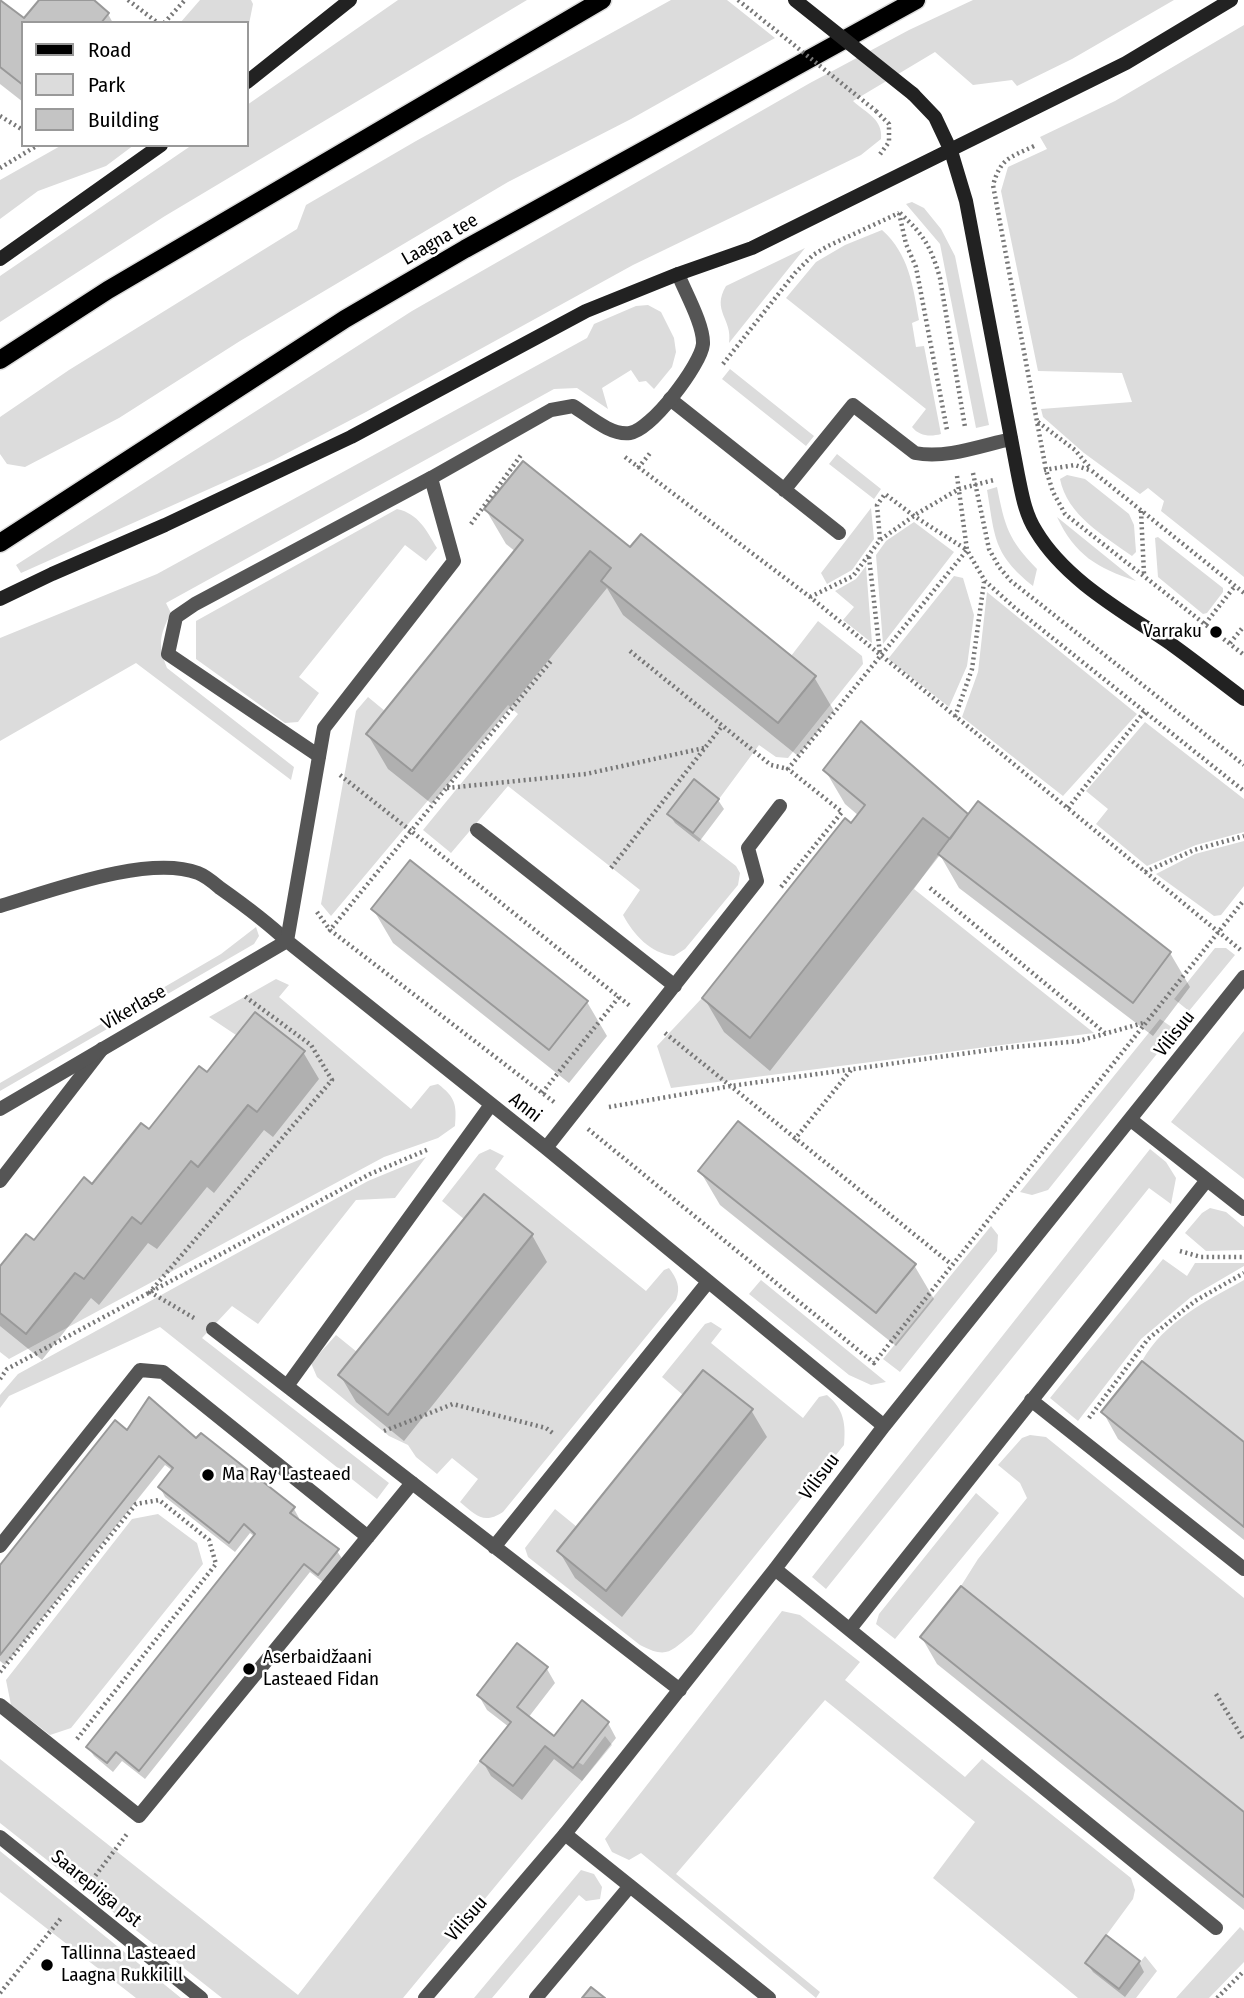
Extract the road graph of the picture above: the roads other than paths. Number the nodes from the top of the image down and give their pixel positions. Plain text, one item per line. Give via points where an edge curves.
1 (602, 0) edge
2 (795, 0) edge
3 (916, 0) edge
4 (1231, 0) edge
5 (344, 2) edge
6 (248, 81) edge
7 (158, 147) edge
8 (951, 151) junction
9 (0, 259) edge
10 (678, 274) junction
11 (0, 360) edge
12 (670, 399) junction
13 (1011, 439) junction
14 (431, 478) junction
15 (784, 490) junction
16 (839, 533) dead end
17 (0, 543) edge
18 (0, 599) edge
19 (1244, 699) edge
20 (319, 756) junction
21 (780, 806) dead end
22 (477, 830) dead end
23 (0, 906) edge
24 (287, 941) junction
25 (1244, 978) edge
26 (675, 986) junction
27 (102, 1049) junction
28 (490, 1106) junction
29 (0, 1109) edge
30 (1131, 1119) junction
31 (546, 1148) junction
32 (1207, 1180) junction
33 (0, 1181) edge
34 (1244, 1209) edge
35 (708, 1282) junction
36 (213, 1329) road end
37 (287, 1386) junction
38 (1031, 1400) junction
39 (884, 1426) junction
40 (412, 1483) junction
41 (368, 1537) junction
42 (0, 1546) edge
43 (494, 1547) junction
44 (775, 1569) junction
45 (1244, 1569) edge
46 (850, 1629) junction
47 (680, 1690) junction
48 (0, 1705) edge
49 (565, 1834) junction
50 (0, 1836) edge
51 (630, 1886) junction
52 (1216, 1928) dead end
53 (201, 1998) edge
54 (425, 1998) edge
55 (536, 1998) edge
56 (769, 1998) edge

1 - 11 main road via 108,290
2 - 8 street, bridge via 914,94 935,117
3 - 17 main road, Laagna tee via 345,319
4 - 8 street via 1126,63
5 - 6 street
7 - 9 street
8 - 10 street via 752,248
8 - 13 street via 966,201
10 - 12 street via 703,345
10 - 18 street via 586,311 351,437
12 - 14 street via 650,423 632,433 617,433 573,406 551,410
12 - 15 street
13 - 15 street via 952,453 915,453 853,405
13 - 19 street via 1035,531 1070,572
14 - 20 street via 454,562 324,728
14 - 20 street via 176,617 168,654
15 - 16 street
20 - 24 street
21 - 26 street via 748,848 757,881
22 - 26 street
23 - 24 street, Anni via 120,873 177,868 200,873
24 - 27 street, Vikerlase
24 - 28 street, Anni
25 - 30 street, Vilisuu
26 - 31 street
27 - 29 street, Vikerlase
27 - 33 street
28 - 31 street, Anni
28 - 37 street
30 - 32 street
30 - 39 street, Vilisuu
31 - 35 street, Anni
32 - 34 street
32 - 38 street
35 - 39 street, Anni
35 - 43 street
36 - 37 street
37 - 40 street
38 - 45 street
38 - 46 street
39 - 44 street, Vilisuu
40 - 41 street
40 - 43 street
41 - 42 street via 163,1372 141,1370
41 - 48 street via 139,1816
43 - 47 street
44 - 46 street
44 - 47 street, Vilisuu
46 - 52 street
47 - 49 street, Vilisuu
49 - 51 street
49 - 54 street, Vilisuu
50 - 53 street, Saarepiiga pst
51 - 55 street
51 - 56 street

